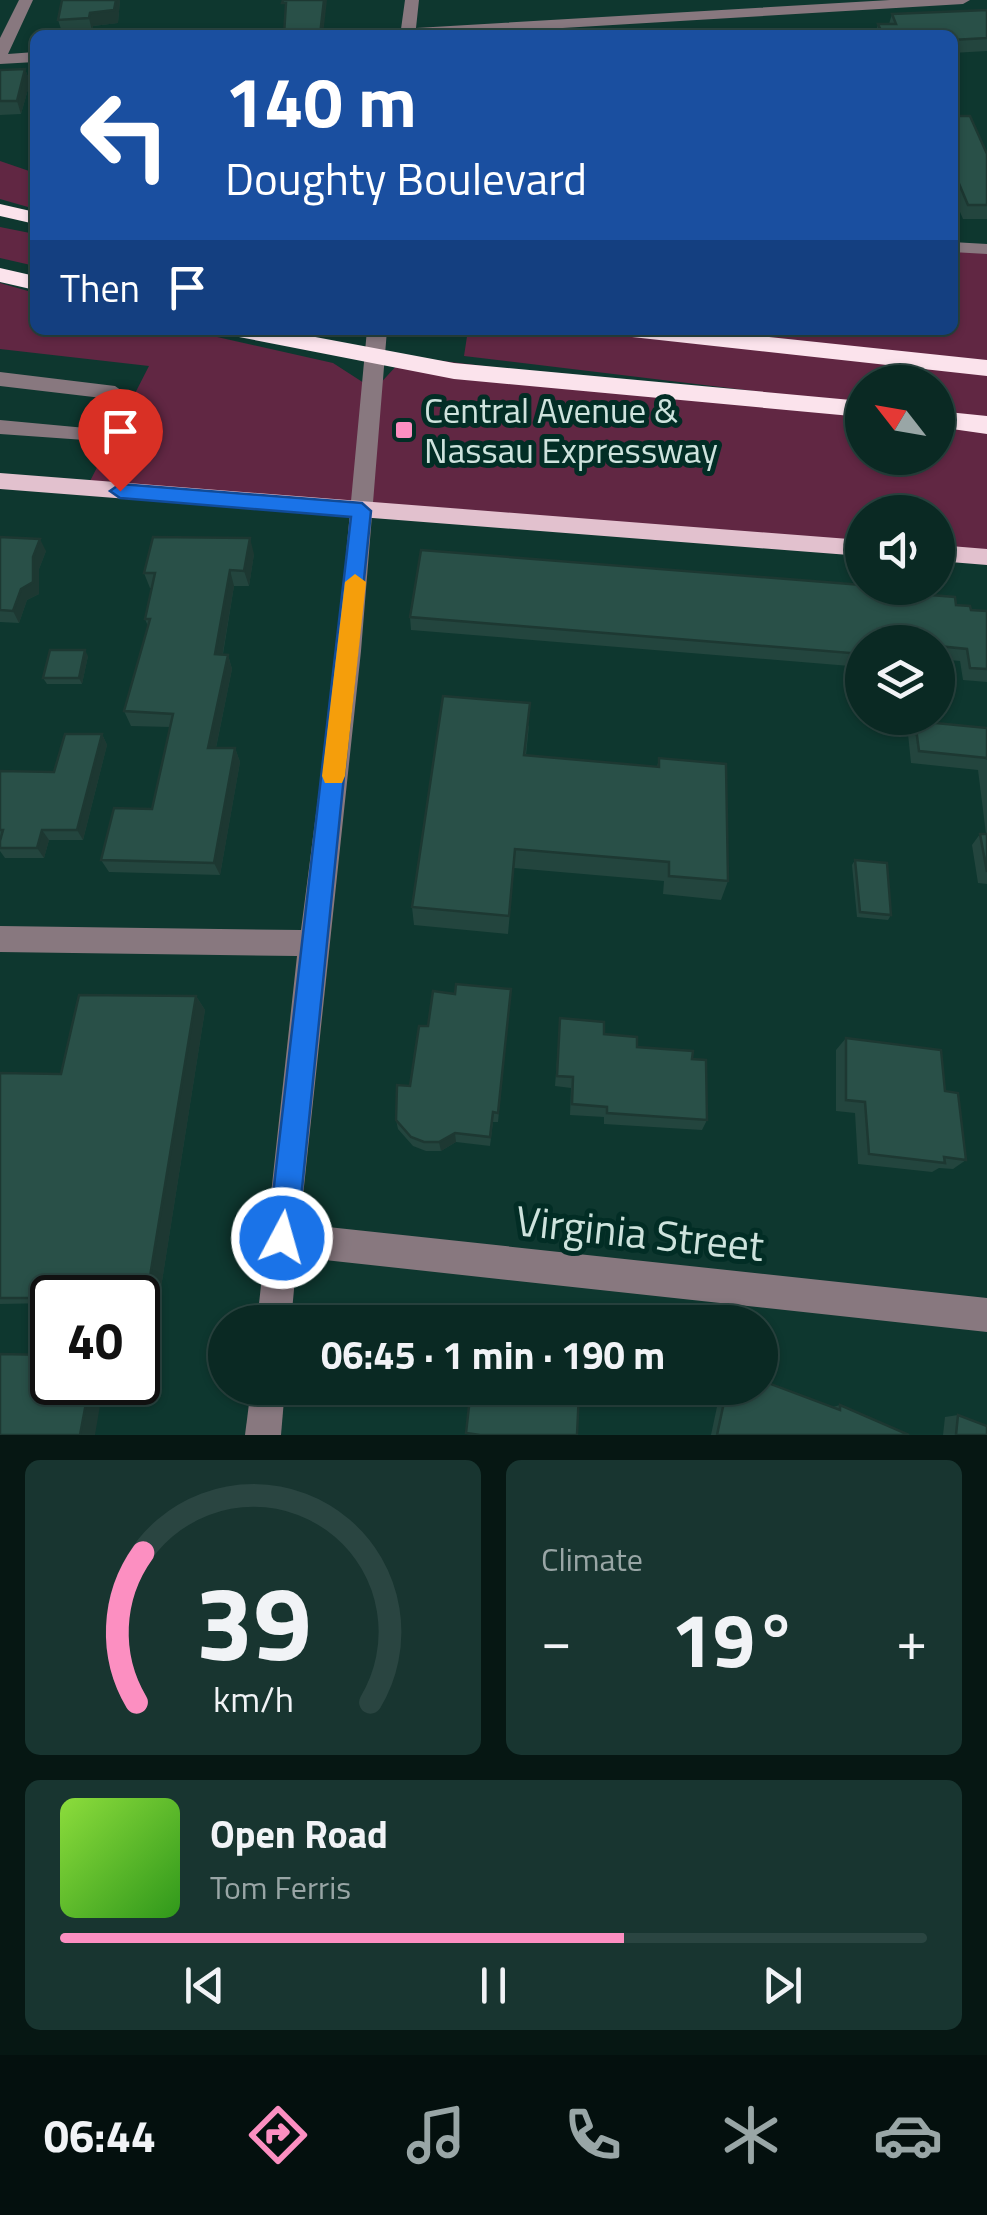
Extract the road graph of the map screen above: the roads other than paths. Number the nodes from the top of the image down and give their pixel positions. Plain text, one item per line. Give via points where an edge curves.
1 (26, 0) edge
2 (412, 0) edge
3 (963, 0) edge
4 (867, 3) edge
5 (408, 30) edge
6 (499, 30) edge
7 (0, 57) edge
8 (30, 57) edge
9 (0, 210) edge
10 (30, 217) edge
11 (958, 247) edge
12 (987, 249) edge
13 (0, 274) edge
14 (30, 282) edge
15 (263, 335) edge
16 (376, 335) edge
17 (679, 335) edge
18 (374, 358) junction
19 (987, 368) edge
20 (0, 379) edge
21 (845, 407) edge
22 (955, 421) edge
23 (987, 425) edge
24 (0, 427) edge
25 (0, 481) edge
26 (362, 511) junction
27 (845, 547) edge
28 (955, 554) edge
29 (987, 557) edge
30 (0, 939) edge
31 (313, 944) junction
32 (282, 1238) junction
33 (276, 1305) edge
34 (987, 1314) edge
35 (267, 1405) edge
36 (264, 1435) edge

1 - 7 street
2 - 5 street
3 - 4 street
4 - 6 street via 817,16
7 - 8 street
9 - 10 highway
11 - 12 street
13 - 14 highway
15 - 18 highway
16 - 18 street
17 - 19 highway
18 - 21 highway
18 - 26 street
20 - 24 street via 115,393 92,436
22 - 23 highway
25 - 26 main road
26 - 27 main road
26 - 31 street
28 - 29 main road
30 - 31 street
31 - 32 street
32 - 33 street
32 - 34 street, Virginia Street
35 - 36 street

